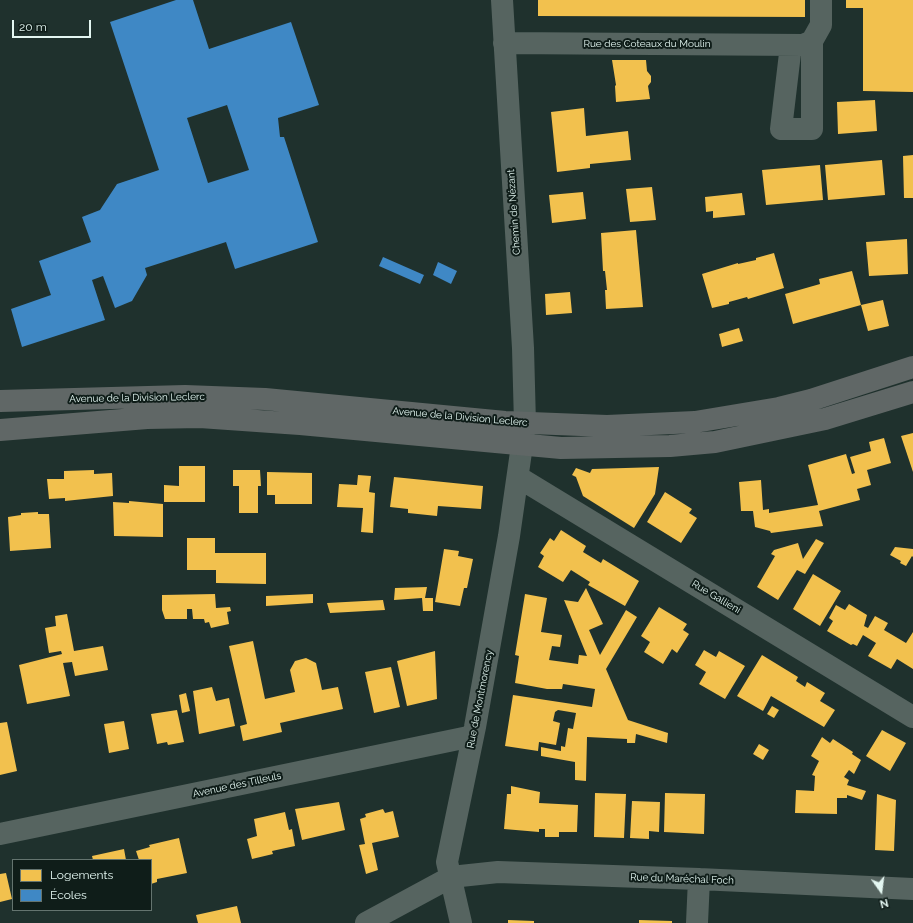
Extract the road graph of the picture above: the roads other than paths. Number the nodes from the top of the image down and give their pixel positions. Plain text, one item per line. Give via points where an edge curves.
1 (502, 0) edge
2 (821, 0) edge
3 (812, 41) junction
4 (504, 43) junction
5 (791, 44) junction
6 (913, 367) edge
7 (913, 392) edge
8 (0, 401) edge
9 (0, 430) edge
10 (524, 434) junction
11 (518, 478) junction
12 (913, 717) edge
13 (473, 736) junction
14 (0, 834) edge
15 (451, 877) junction
16 (699, 879) junction
17 (913, 889) edge
18 (366, 923) edge
19 (461, 923) edge
20 (698, 923) edge

1 - 4 street, Chemin de Nézant
2 - 3 street via 820,25
3 - 5 street, Rue des Coteaux du Moulin via 803,45
3 - 5 street via 812,129 781,129
4 - 5 street, Rue des Coteaux du Moulin
4 - 10 street, Chemin de Nézant via 523,348
6 - 10 main road, Avenue de la Division Leclerc via 779,408 695,422 600,426
7 - 10 main road, Avenue de la Division Leclerc via 825,419 714,442 670,446 561,448
8 - 10 main road, Avenue de la Division Leclerc via 185,396 265,399
9 - 10 main road, Avenue de la Division Leclerc via 147,418 200,417
10 - 11 street, Rue de Montmorency
11 - 12 street, Rue Gallieni
11 - 13 street, Rue de Montmorency via 510,536
13 - 14 street, Avenue des Tilleuls
13 - 15 street, Rue de Montmorency via 447,862
15 - 16 street, Rue du Maréchal Foch via 498,872
15 - 18 street
15 - 19 street, Rue de Montmorency
16 - 17 street, Rue du Maréchal Foch
16 - 20 street

